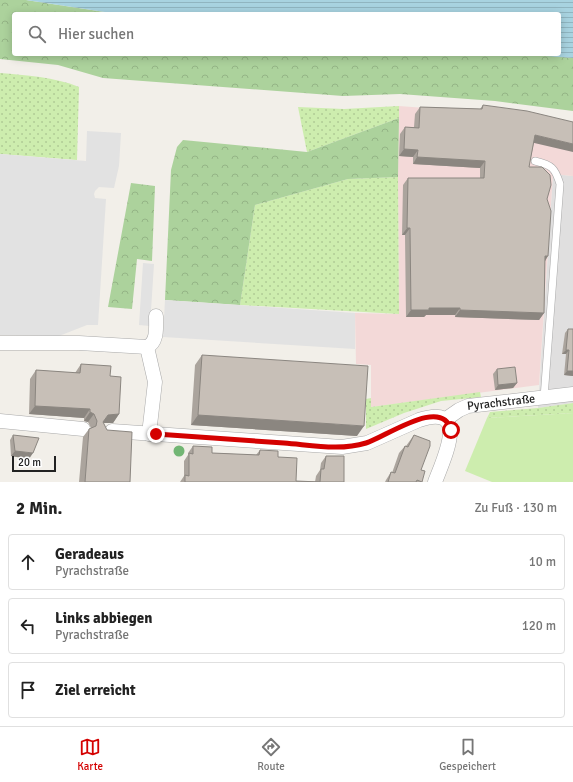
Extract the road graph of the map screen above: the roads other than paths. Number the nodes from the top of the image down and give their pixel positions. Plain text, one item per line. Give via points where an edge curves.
1 (535, 161) dead end
2 (156, 316) dead end
3 (0, 343) edge
4 (147, 347) junction
5 (573, 394) edge
6 (544, 398) junction
7 (446, 420) junction
8 (0, 421) edge
9 (83, 429) dead end
10 (105, 431) edge
11 (149, 434) junction
12 (435, 482) edge

1 - 6 lane via 555,170 560,184
2 - 4 street via 155,340
3 - 4 street via 79,343
4 - 11 street via 155,382
5 - 6 street, Pyrachstraße
6 - 7 street, Pyrachstraße via 468,406
7 - 11 street via 440,417 427,417 367,443 342,447
7 - 12 street via 450,425 450,436
8 - 9 street
10 - 11 street

